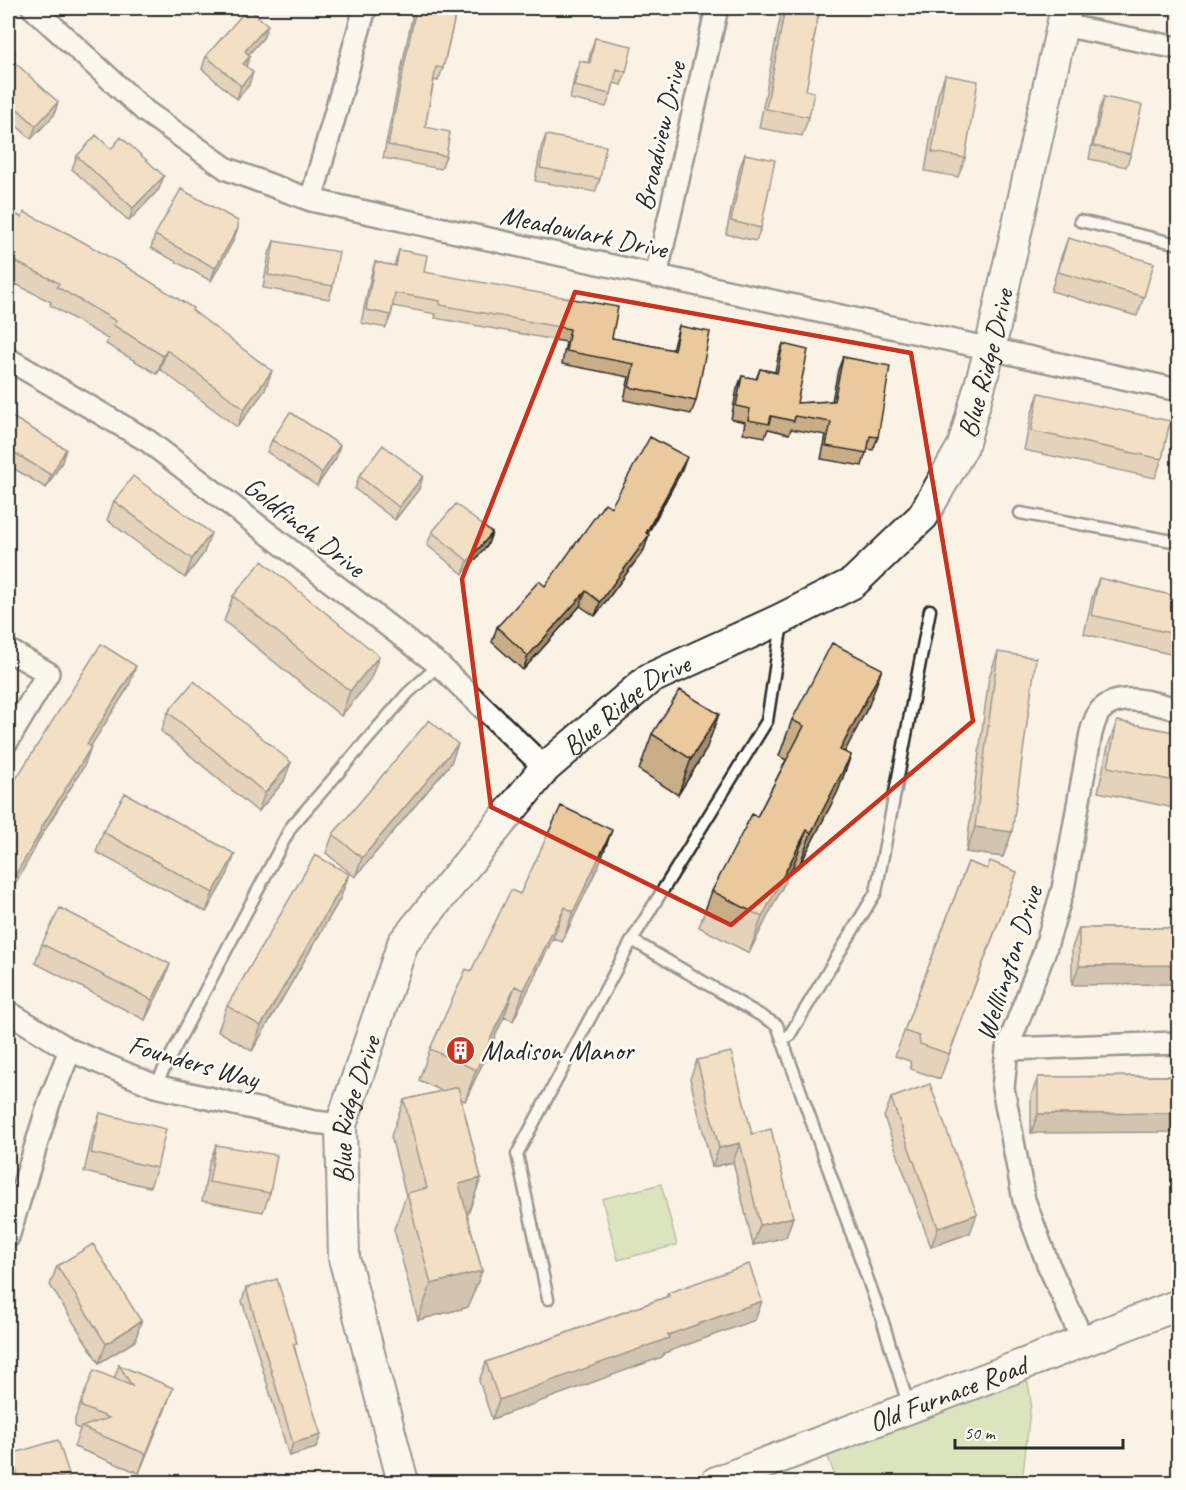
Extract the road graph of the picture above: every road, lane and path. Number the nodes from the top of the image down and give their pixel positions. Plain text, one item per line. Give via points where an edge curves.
1 (33, 8) edge
2 (365, 8) edge
3 (717, 8) edge
4 (1064, 16) edge
5 (1179, 48) edge
6 (311, 200) junction
7 (1080, 220) dead end
8 (1179, 244) edge
9 (656, 276) junction
10 (990, 349) junction
11 (8, 359) edge
12 (1179, 390) edge
13 (1020, 513) dead end
14 (1179, 542) edge
15 (930, 610) dead end
16 (779, 620) junction
17 (8, 650) edge
18 (439, 665) junction
19 (1179, 709) edge
20 (8, 740) edge
21 (545, 768) junction
22 (632, 940) junction
23 (8, 1012) edge
24 (783, 1039) junction
25 (1179, 1043) edge
26 (1007, 1049) junction
27 (70, 1050) junction
28 (155, 1086) junction
29 (341, 1125) junction
30 (8, 1237) edge
31 (548, 1299) dead end
32 (1179, 1305) edge
33 (1083, 1341) junction
34 (909, 1408) junction
35 (399, 1481) edge
36 (716, 1482) edge

1 - 6 street, Meadowlark Drive via 145,111 227,169
2 - 6 street
3 - 9 street, Broadview Drive
4 - 5 street
4 - 10 street, Blue Ridge Drive
6 - 9 street, Meadowlark Drive
7 - 8 lane
9 - 10 street, Meadowlark Drive
10 - 12 street, Meadowlark Drive
10 - 16 street, Blue Ridge Drive via 963,446 923,516 853,583
11 - 18 street, Goldfinch Drive via 148,441
13 - 14 lane
15 - 24 lane via 876,892 789,1036
16 - 21 street, Blue Ridge Drive via 649,679
16 - 22 lane via 781,630 767,721
17 - 20 street via 48,673
18 - 21 street, Goldfinch Drive
18 - 28 lane via 408,693 291,827
19 - 26 street, Welllington Drive via 1125,700 1099,712 1091,732 1063,889 1044,953
21 - 29 street, Blue Ridge Drive via 403,944
22 - 24 lane via 777,1025
22 - 31 lane via 517,1154
23 - 27 street, Founders Way
24 - 34 lane via 882,1319
25 - 26 street
26 - 33 street, Welllington Drive via 1003,1088 1024,1200
27 - 28 street, Founders Way
27 - 30 street via 49,1103
28 - 29 street, Founders Way
29 - 35 street, Blue Ridge Drive via 344,1258
32 - 33 street, Old Furnace Road
33 - 34 street, Old Furnace Road
34 - 36 street, Old Furnace Road

